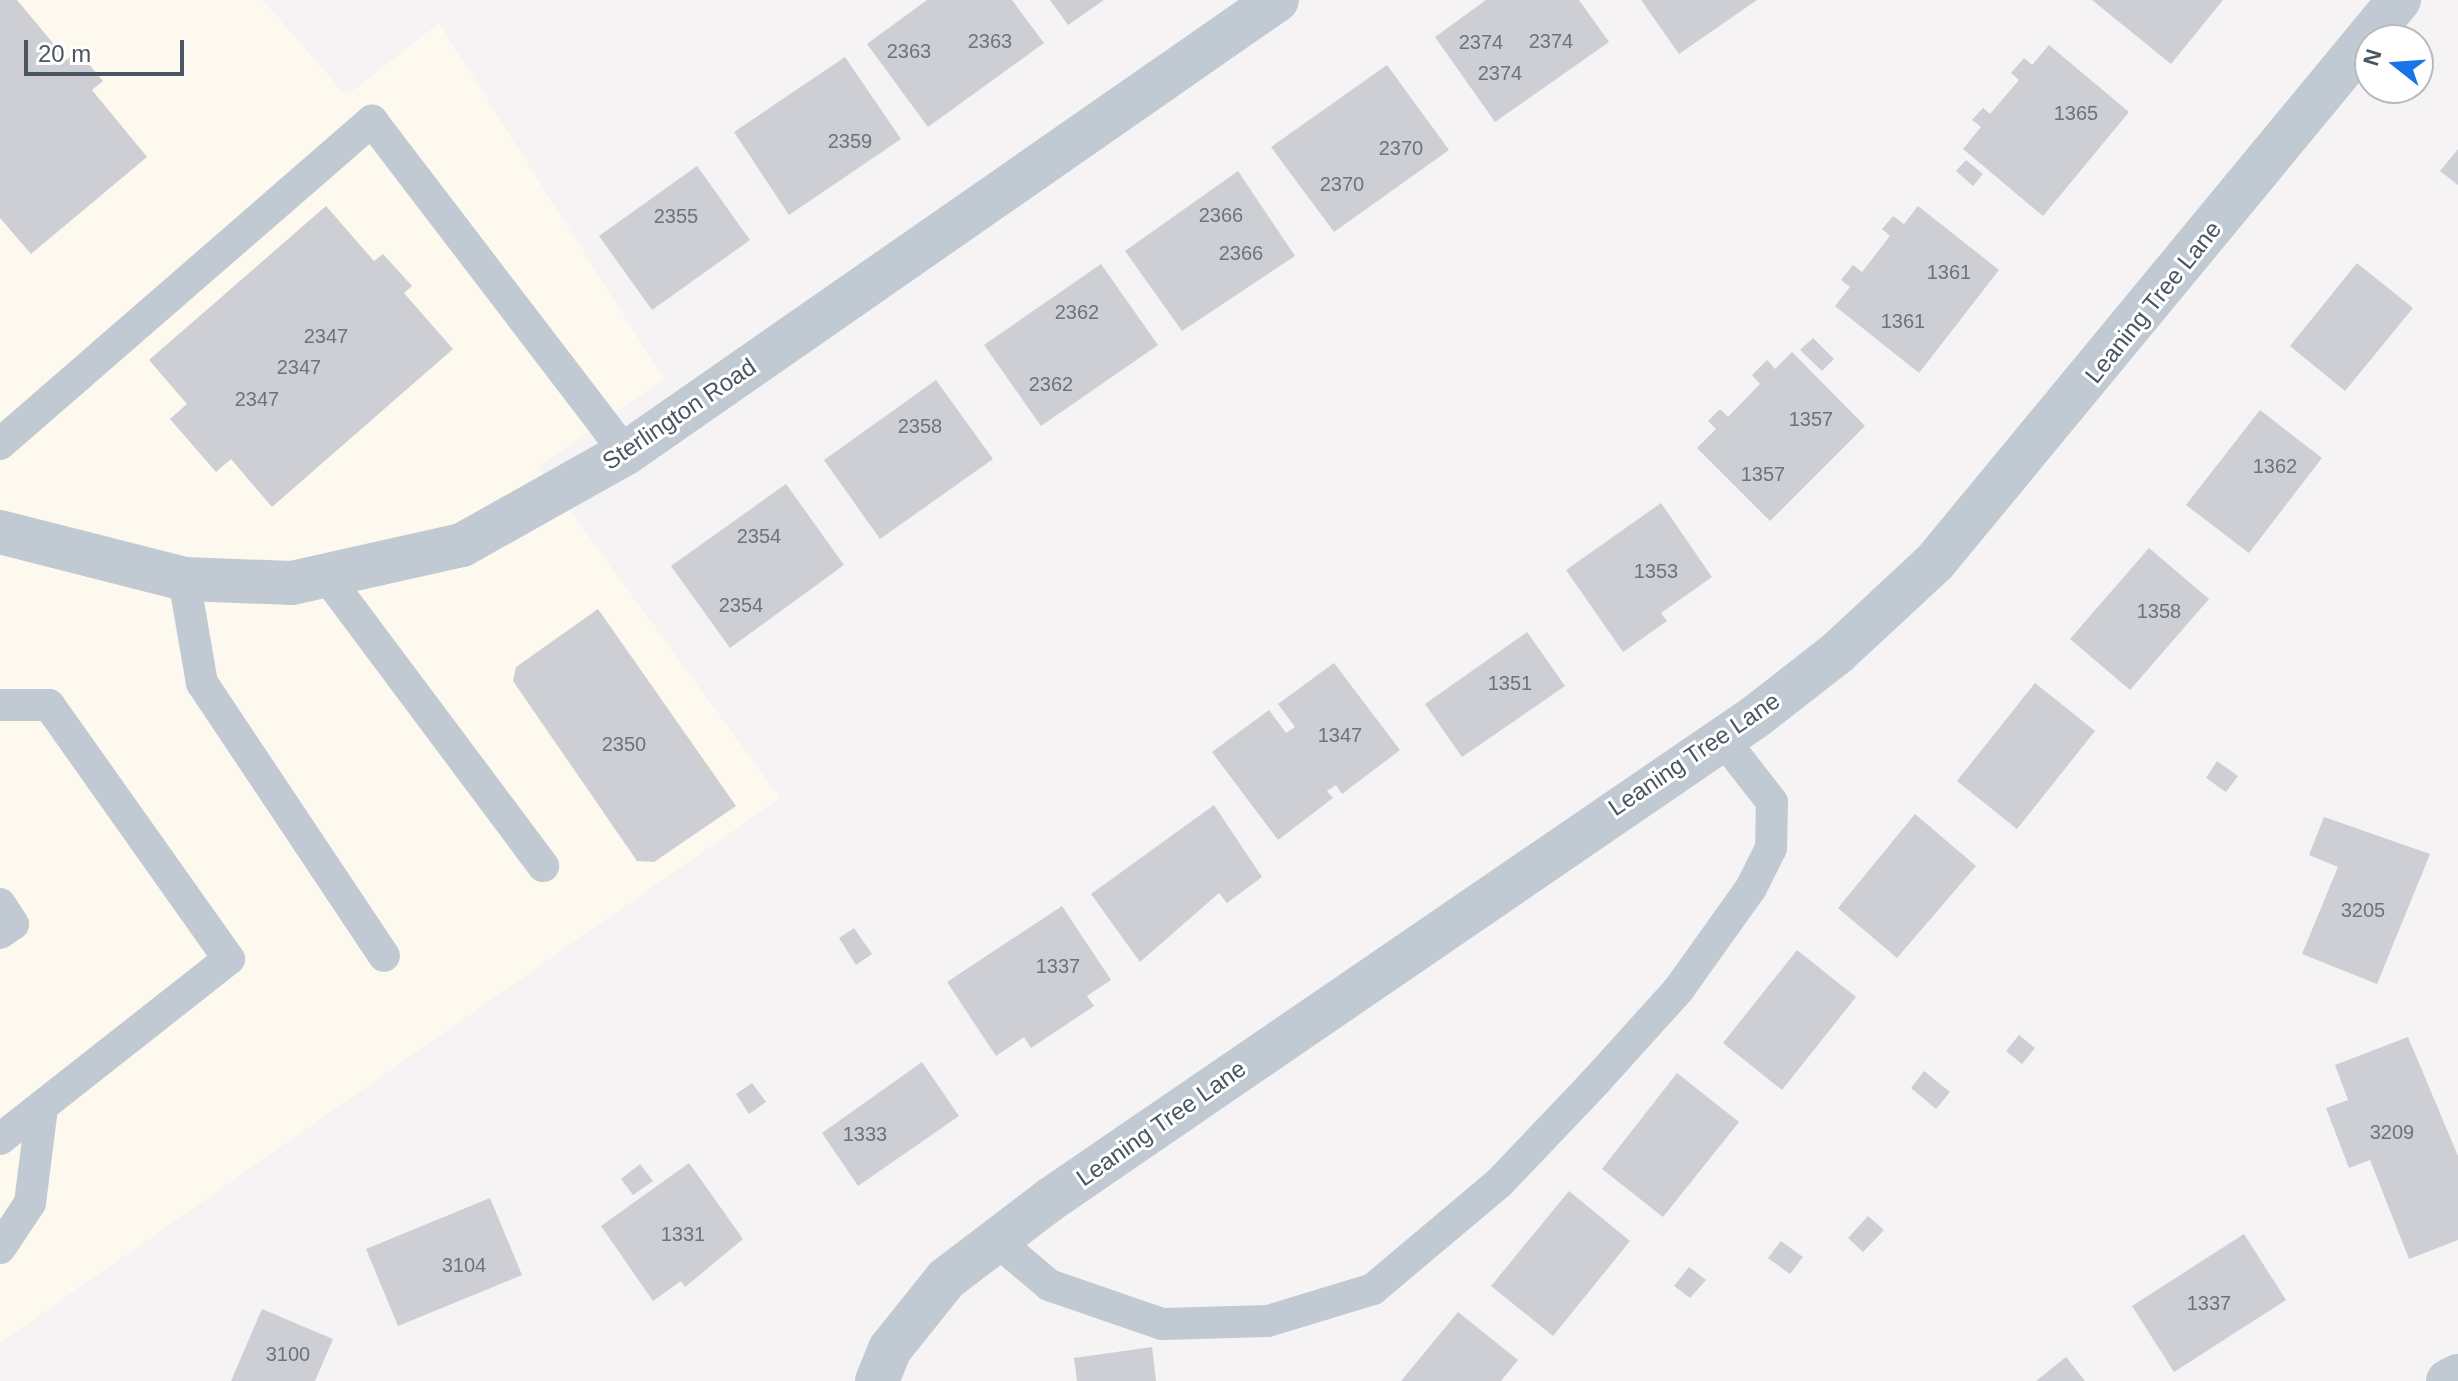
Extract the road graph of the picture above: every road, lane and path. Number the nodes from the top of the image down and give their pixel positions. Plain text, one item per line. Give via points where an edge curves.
1 (1277, 0) edge
2 (2399, 0) edge
3 (0, 444) edge
4 (626, 453) junction
5 (0, 532) edge
6 (327, 577) junction
7 (184, 579) junction
8 (0, 705) edge
9 (1722, 738) junction
10 (543, 866) dead end
11 (0, 904) edge
12 (0, 933) edge
13 (384, 956) dead end
14 (42, 1108) junction
15 (0, 1139) edge
16 (997, 1241) junction
17 (0, 1248) edge
18 (2458, 1376) edge
19 (877, 1381) edge
20 (2448, 1381) edge

1 - 4 street, Sterlington Road
2 - 9 street, Leaning Tree Lane via 1935,562 1836,654
3 - 4 lane via 372,121
4 - 6 street, Sterlington Road via 462,545
5 - 7 street, Sterlington Road
6 - 7 street, Sterlington Road via 292,583
6 - 10 lane
7 - 13 lane via 202,683
8 - 14 lane via 49,705 229,959
9 - 16 street, Leaning Tree Lane
9 - 16 lane via 1772,802 1771,848 1751,888 1679,989 1585,1093 1499,1183 1373,1289 1268,1321 1162,1324 1049,1285
11 - 12 lane via 13,924
14 - 15 lane
14 - 17 lane via 30,1203
16 - 19 street, Leaning Tree Lane via 917,1310
18 - 20 street

